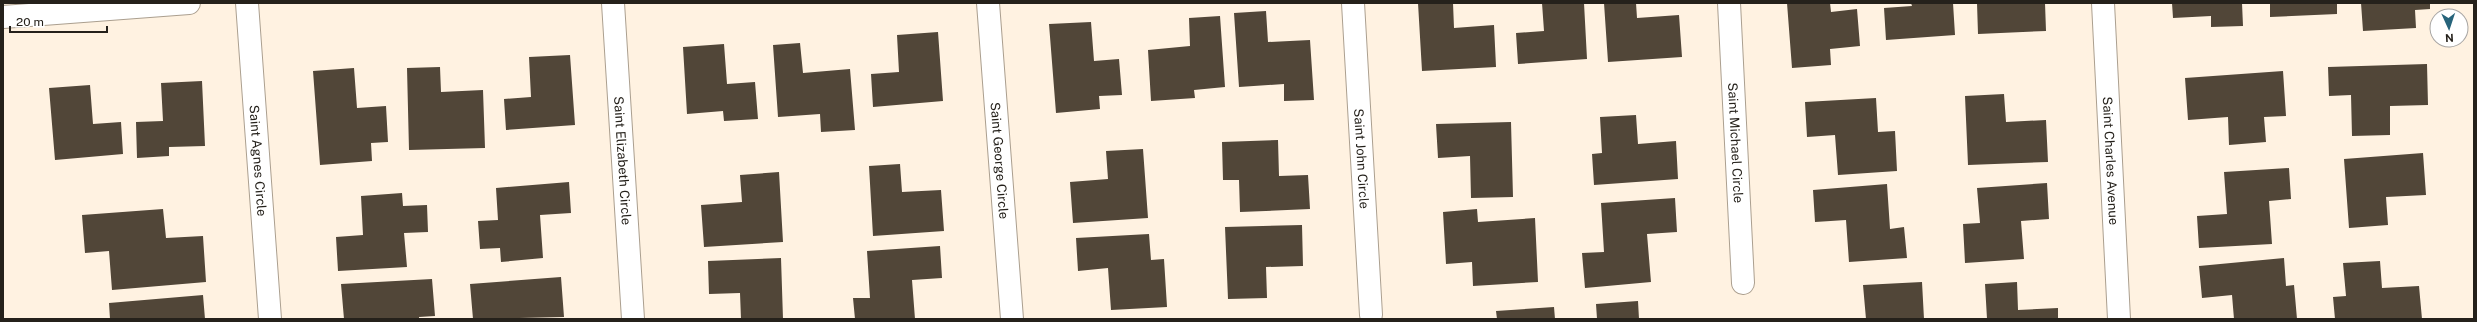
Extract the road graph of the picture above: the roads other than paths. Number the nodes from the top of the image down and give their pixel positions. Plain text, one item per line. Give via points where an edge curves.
1 (189, 3) edge
2 (247, 3) edge
3 (613, 3) edge
4 (988, 3) edge
5 (1353, 3) edge
6 (1729, 3) edge
7 (2103, 3) edge
8 (3, 17) edge
9 (1743, 283) dead end
10 (1371, 315) dead end
11 (270, 319) edge
12 (633, 319) edge
13 (1012, 319) edge
14 (2119, 319) edge

1 - 8 street
2 - 11 street, Saint Agnes Circle
3 - 12 street, Saint Elizabeth Circle
4 - 13 street, Saint George Circle
5 - 10 street, Saint John Circle
6 - 9 street, Saint Michael Circle
7 - 14 street, Saint Charles Avenue

